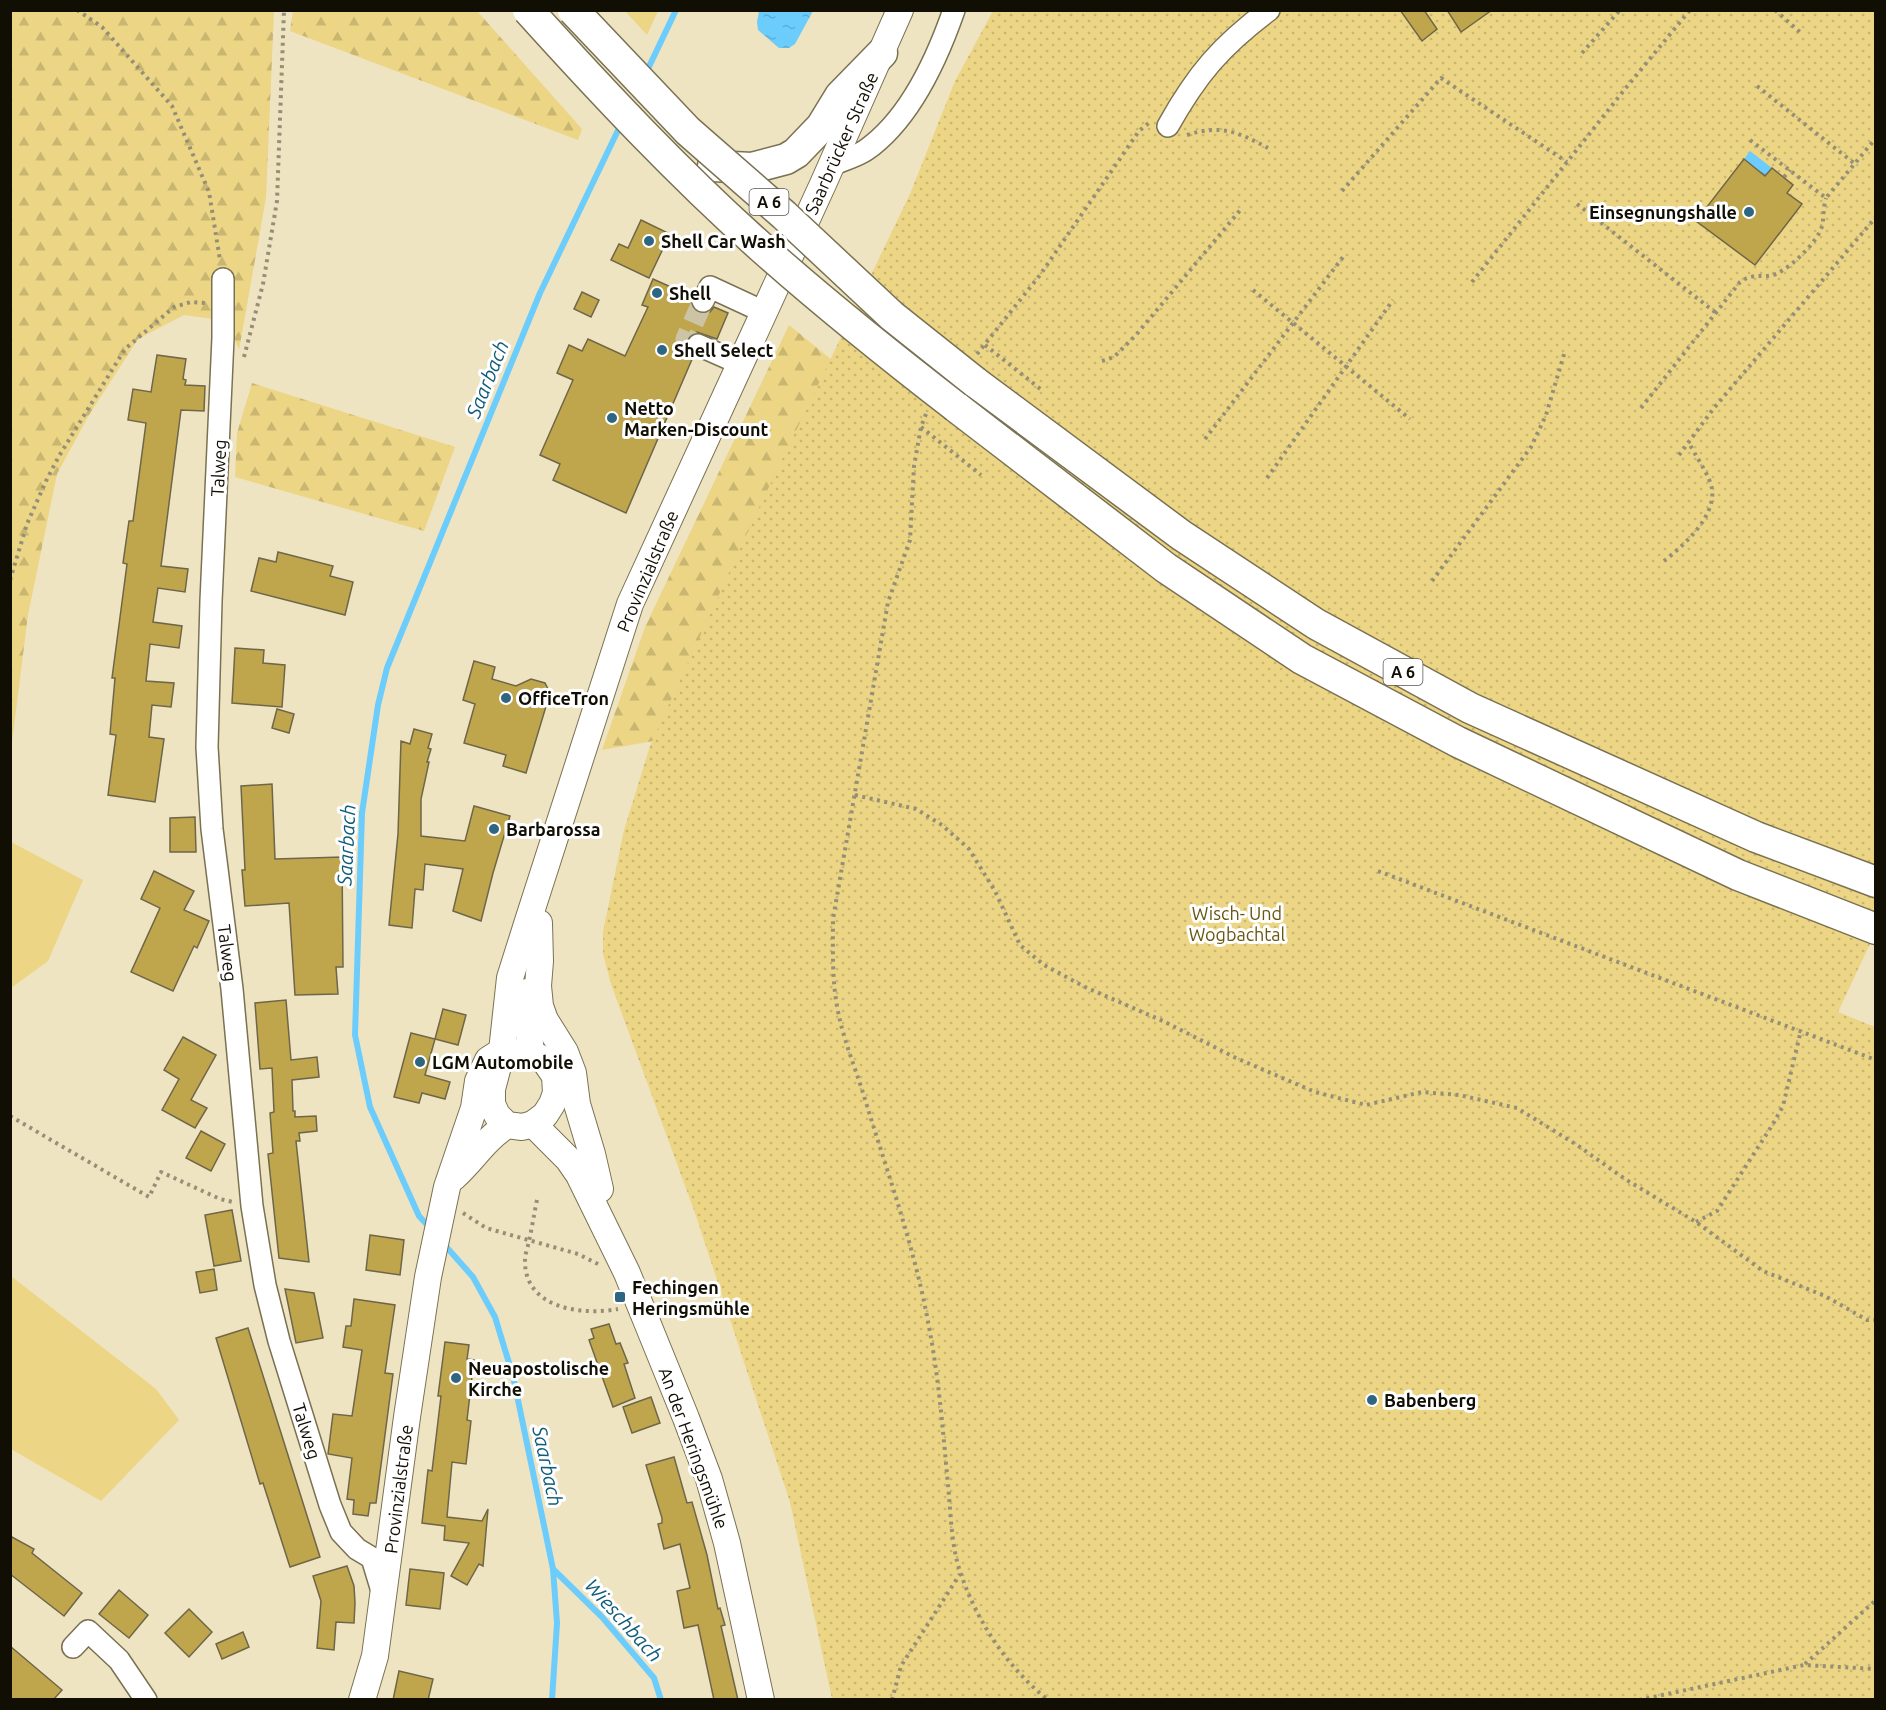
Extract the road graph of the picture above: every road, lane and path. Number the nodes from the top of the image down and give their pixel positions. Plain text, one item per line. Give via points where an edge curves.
1 (77, 10) edge
2 (284, 10) edge
3 (528, 10) edge
4 (540, 10) edge
5 (561, 10) edge
6 (573, 10) edge
7 (900, 10) edge
8 (954, 10) edge
9 (1269, 10) edge
10 (1620, 10) edge
11 (1690, 10) edge
12 (1775, 10) edge
13 (1802, 33) dead end
14 (882, 53) junction
15 (1582, 53) dead end
16 (1757, 86) dead end
17 (1160, 123) joint
18 (1193, 133) dead end
19 (1875, 138) edge
20 (1750, 140) dead end
21 (676, 144) junction
22 (1268, 148) dead end
23 (1567, 162) junction
24 (1855, 164) junction
25 (832, 165) junction
26 (1790, 170) junction
27 (712, 176) junction
28 (1784, 177) dead end
29 (1342, 191) dead end
30 (1826, 198) junction
31 (1577, 204) dead end
32 (1242, 208) dead end
33 (1875, 217) edge
34 (791, 254) junction
35 (1343, 257) dead end
36 (223, 279) joint
37 (1472, 282) dead end
38 (1253, 290) dead end
39 (1393, 300) dead end
40 (703, 302) tunnel mouth
41 (224, 304) junction
42 (764, 312) junction
43 (1716, 313) junction
44 (1293, 321) junction
45 (698, 345) dead end
46 (985, 345) junction
47 (1565, 351) dead end
48 (1102, 360) dead end
49 (242, 363) dead end
50 (741, 363) junction
51 (1345, 365) junction
52 (973, 372) junction
53 (1043, 391) dead end
54 (945, 406) junction
55 (1641, 408) dead end
56 (1410, 419) dead end
57 (921, 427) junction
58 (1205, 439) dead end
59 (1689, 443) junction
60 (1679, 455) dead end
61 (981, 475) dead end
62 (1267, 478) dead end
63 (1664, 561) dead end
64 (10, 580) edge
65 (1432, 581) dead end
66 (855, 795) junction
67 (1378, 871) dead end
68 (543, 879) junction
69 (1875, 882) edge
70 (539, 923) junction
71 (1875, 929) edge
72 (1801, 1030) junction
73 (502, 1051) junction
74 (531, 1053) junction
75 (1875, 1060) edge
76 (552, 1104) junction
77 (10, 1116) edge
78 (533, 1124) junction
79 (507, 1125) junction
80 (600, 1189) junction
81 (446, 1192) junction
82 (537, 1200) dead end
83 (252, 1206) junction
84 (466, 1215) dead end
85 (1696, 1222) junction
86 (530, 1240) junction
87 (599, 1264) dead end
88 (627, 1272) junction
89 (639, 1304) junction
90 (1875, 1320) edge
91 (960, 1573) junction
92 (384, 1598) junction
93 (1875, 1600) edge
94 (73, 1647) dead end
95 (1804, 1665) junction
96 (1875, 1669) edge
97 (146, 1700) edge
98 (362, 1700) edge
99 (761, 1700) edge
100 (892, 1700) edge
101 (1048, 1700) edge
102 (1639, 1700) edge

1 - 36 path via 102,27 172,106 209,192
2 - 49 path via 277,201 263,284
3 - 54 highway, A 6, bridge via 664,156 761,248
4 - 21 highway
5 - 21 highway, A 6
6 - 52 highway, A 6, bridge via 688,131 892,316
7 - 14 main road, Saarbrücker Straße
8 - 25 street via 942,46 891,128 865,151
9 - 17 street via 1212,59
10 - 15 path
11 - 23 path
12 - 13 path
14 - 25 main road, Saarbrücker Straße
14 - 27 highway via 840,96 821,127 796,153 786,159
16 - 24 path
17 - 46 path via 1139,131 1040,275
18 - 22 path via 1228,130
19 - 24 path
20 - 26 path
21 - 27 highway, A 6
23 - 29 path via 1441,78
23 - 37 path
24 - 30 path
25 - 34 main road, Saarbrücker Straße
26 - 28 path
26 - 30 path
27 - 34 highway, A 6
27 - 34 highway via 743,221
30 - 43 path via 1814,241 1773,275 1748,276
31 - 43 path
32 - 48 path via 1136,335 1114,357
33 - 59 path
34 - 42 main road, Provinzialstraße
35 - 44 path
36 - 41 street, Talweg
38 - 44 path
39 - 51 path
40 - 42 street via 710,287
41 - 64 path via 191,302 174,307 125,349 46,482 27,524
41 - 83 street, Talweg via 207,747 212,829 232,989
42 - 50 main road, Provinzialstraße
43 - 55 path
44 - 51 path
44 - 58 path
45 - 50 street
46 - 52 path
46 - 53 path
47 - 65 path via 1546,415 1531,447
50 - 68 main road, Provinzialstraße via 630,604
51 - 56 path
51 - 62 path
52 - 69 highway, A 6 via 1181,534 1326,630 1470,708 1756,837
54 - 57 path via 926,414
54 - 71 highway, A 6 via 1166,568 1302,659 1458,742 1738,875
57 - 61 path
57 - 66 path via 914,466 910,540 888,602
59 - 60 path
59 - 63 path via 1712,490 1708,513 1686,543
66 - 85 path via 916,808 942,825 969,849 995,891 1020,945 1044,965 1085,987 1315,1092 1366,1105 1422,1092 1459,1095 1517,1108
66 - 91 path via 833,919 832,966 845,1042 919,1279 930,1328
67 - 72 path
68 - 70 main road, Provinzialstraße
68 - 73 main road, Provinzialstraße via 510,978
70 - 74 main road, Provinzialstraße via 527,985
70 - 80 main road, An der Heringsmühle via 540,1006 573,1073 577,1104
72 - 75 path
72 - 85 path via 1783,1106 1717,1211
73 - 74 main road
73 - 79 main road via 492,1104
73 - 81 main road via 488,1060 478,1081 474,1108
74 - 76 main road via 544,1060 555,1076
76 - 78 main road
76 - 80 main road, An der Heringsmühle via 583,1151
77 - 83 path via 149,1197 161,1172 220,1199
78 - 79 main road
78 - 88 main road, An der Heringsmühle via 579,1175
79 - 81 main road via 481,1146
80 - 88 main road, An der Heringsmühle
81 - 92 main road, Provinzialstraße via 428,1277
82 - 86 path
83 - 92 street, Talweg via 279,1341 330,1505 341,1532 372,1558
84 - 86 path via 486,1228
85 - 90 path via 1763,1270 1825,1296 1867,1320
86 - 87 path
86 - 89 path via 525,1258 527,1281 550,1303 574,1311 615,1310
88 - 89 main road, An der Heringsmühle
89 - 99 main road, An der Heringsmühle via 709,1479 728,1543
91 - 100 path via 901,1666
91 - 101 path via 981,1623
92 - 98 main road, Provinzialstraße via 375,1656
93 - 95 path
94 - 97 street via 88,1631 119,1660
95 - 96 path
95 - 102 path

